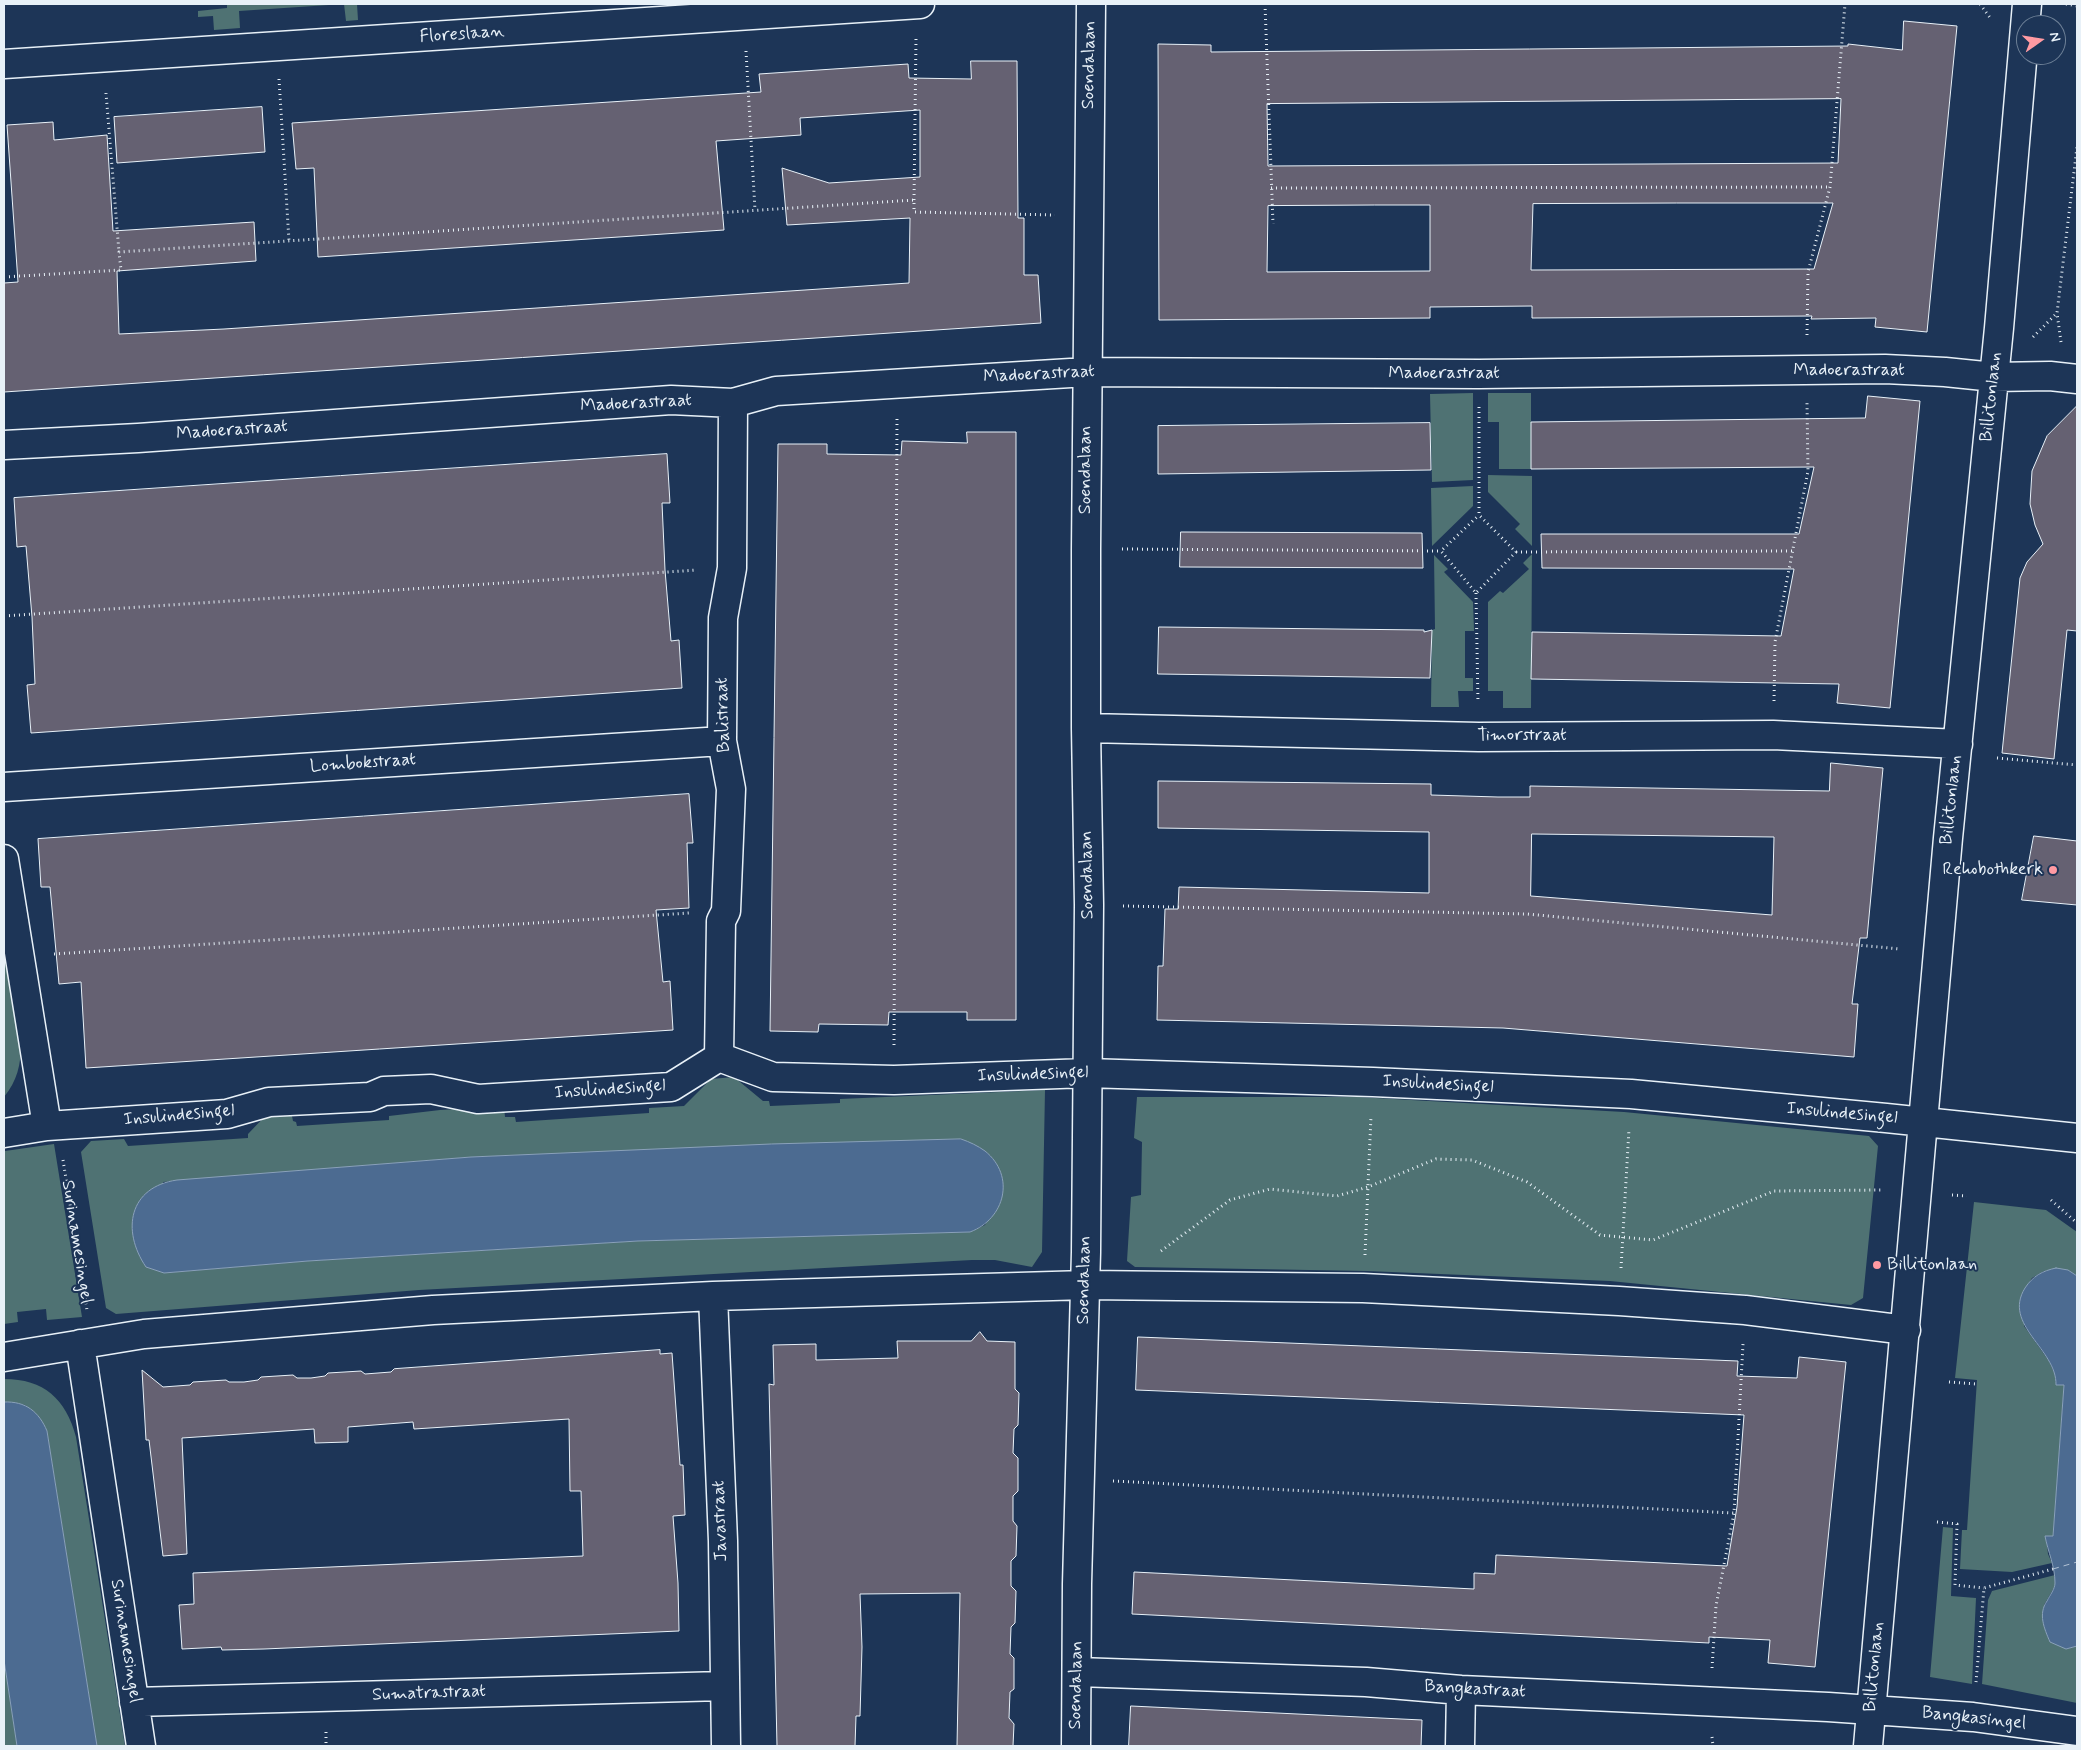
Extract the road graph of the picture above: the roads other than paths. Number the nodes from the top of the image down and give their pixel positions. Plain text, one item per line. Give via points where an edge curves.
1 (916, 4) edge
2 (920, 4) edge
3 (1090, 4) edge
4 (2027, 4) edge
5 (4, 64) edge
6 (1087, 372) junction
7 (1994, 377) junction
8 (2077, 378) edge
9 (733, 403) junction
10 (4, 445) edge
11 (1086, 728) junction
12 (722, 741) junction
13 (1958, 744) junction
14 (4, 787) edge
15 (4, 859) edge
16 (719, 1057) junction
17 (1087, 1073) junction
18 (1923, 1122) junction
19 (47, 1126) junction
20 (4, 1133) edge
21 (2077, 1138) edge
22 (1086, 1285) junction
23 (713, 1296) junction
24 (1906, 1330) junction
25 (80, 1344) junction
26 (4, 1357) edge
27 (1078, 1672) junction
28 (724, 1686) junction
29 (1461, 1690) junction
30 (134, 1702) junction
31 (1871, 1710) junction
32 (2077, 1730) edge
33 (141, 1746) edge
34 (726, 1746) edge
35 (1076, 1746) edge
36 (1460, 1746) edge
37 (1868, 1746) edge

1 - 2 street, Floreslaan
1 - 5 street, Floreslaan
3 - 6 street, Soendalaan
4 - 7 street, Billitonlaan
6 - 7 street, Madoerastraat via 1479,374 1885,369
6 - 9 street, Madoerastraat via 776,391
6 - 11 street, Soendalaan
7 - 8 street, Madoerastraat
7 - 13 street, Billitonlaan
9 - 10 street, Madoerastraat via 671,400
9 - 12 street, Balistraat via 732,568 724,618
11 - 13 street, Timorstraat via 1479,737 1772,735
11 - 17 street, Soendalaan
12 - 14 street, Lombokstraat
12 - 16 street, Balistraat via 730,789 726,911 721,921
13 - 18 street, Billitonlaan
15 - 19 street
16 - 17 street, Insulindesingel via 773,1077 894,1080
16 - 19 street, Insulindesingel via 671,1087 478,1099 431,1089 384,1091 370,1097 269,1102 228,1114
17 - 18 street, Insulindesingel via 1631,1094
17 - 22 street, Soendalaan
18 - 21 street, Insulindesingel
18 - 24 street, Billitonlaan
19 - 20 street, Insulindesingel
22 - 23 street
22 - 24 street via 1363,1288 1619,1301 1745,1310
22 - 27 street, Soendalaan
23 - 25 street via 433,1310 144,1334
23 - 28 street, Javastraat via 723,1541
24 - 31 street, Billitonlaan
25 - 26 street
25 - 30 street, Surinamesingel
27 - 29 street, Bangkastraat via 1366,1682
27 - 35 street, Soendalaan
28 - 30 street, Sumatrastraat
28 - 34 street, Javastraat
29 - 31 street, Bangkastraat
29 - 36 street
30 - 33 street, Surinamesingel
31 - 32 street, Bangkasingel via 1973,1717
31 - 37 street, Billitonlaan

